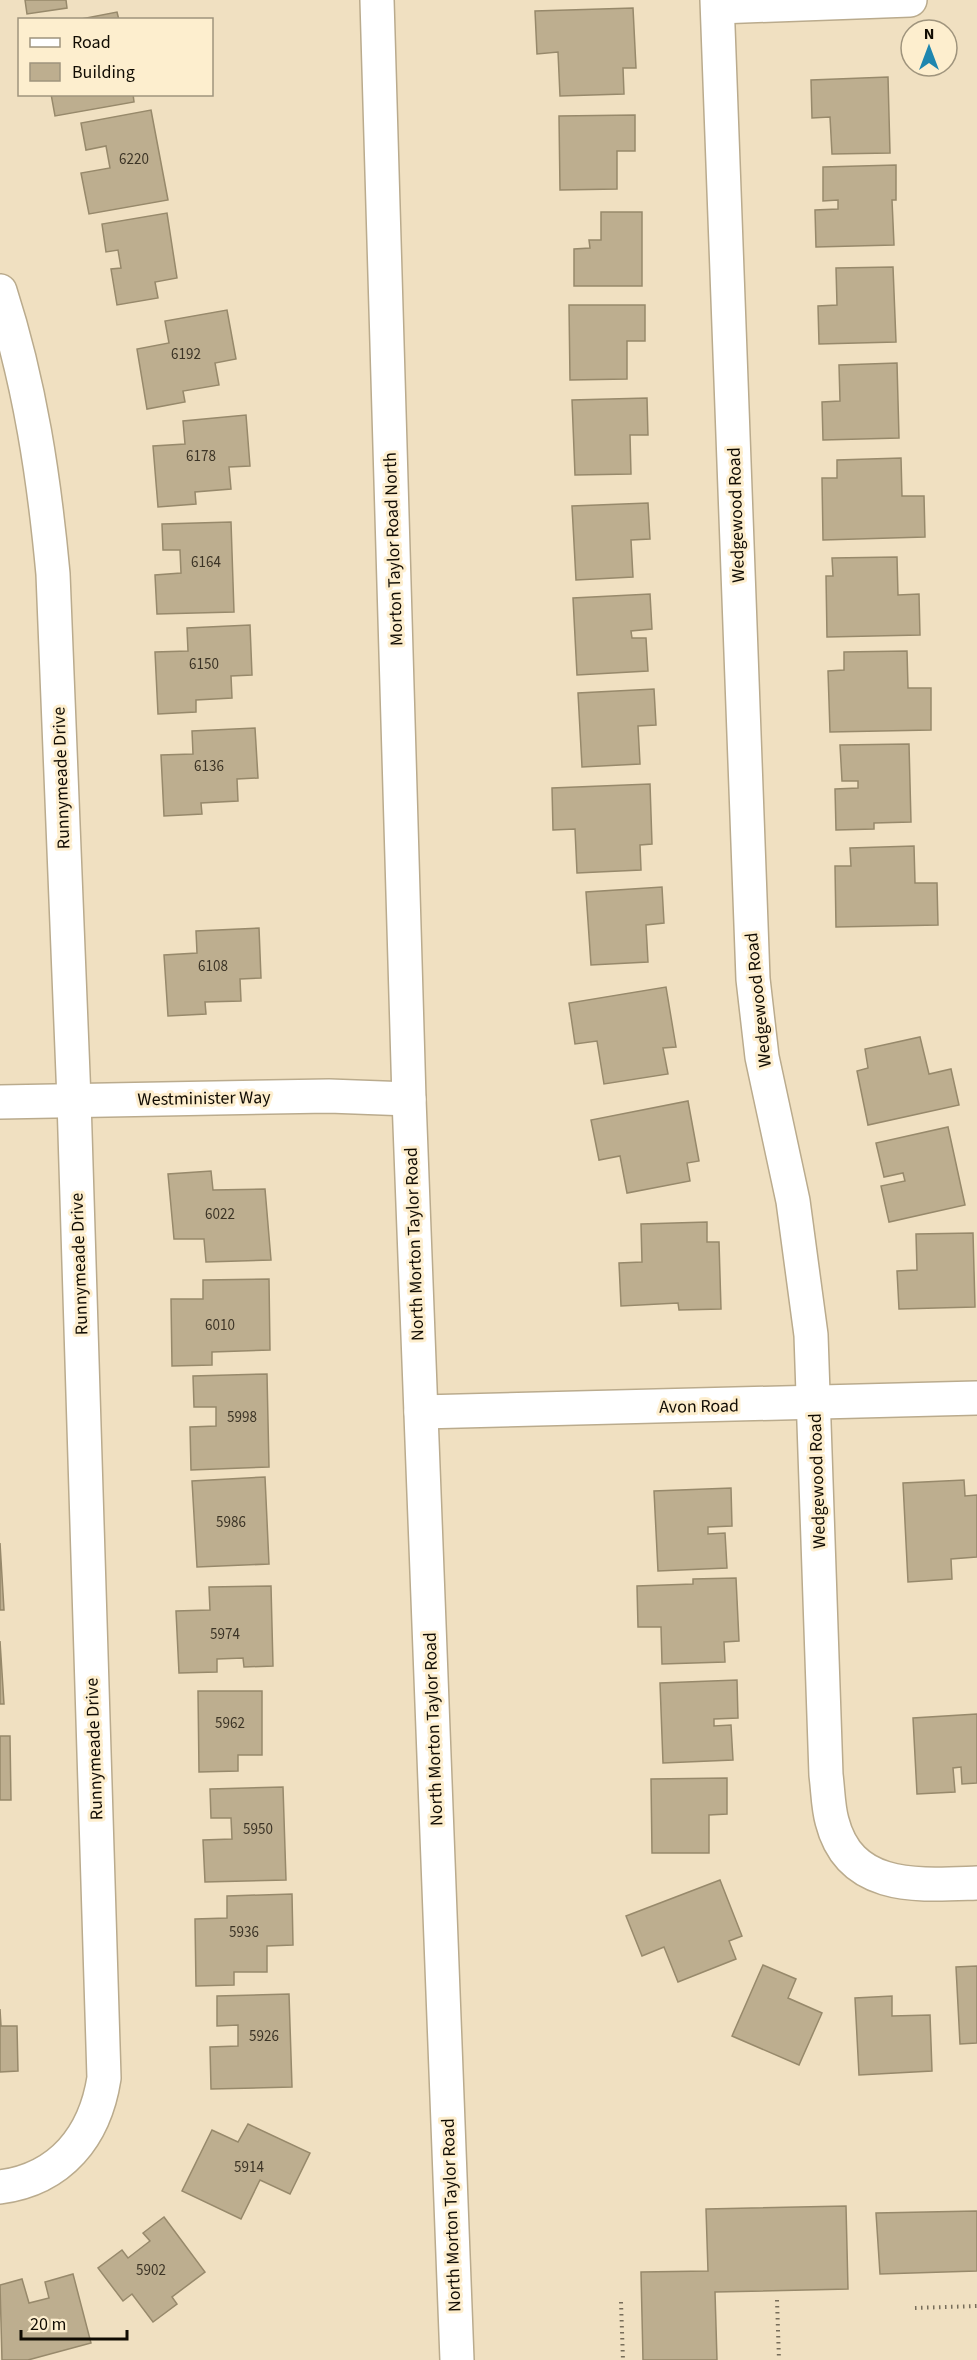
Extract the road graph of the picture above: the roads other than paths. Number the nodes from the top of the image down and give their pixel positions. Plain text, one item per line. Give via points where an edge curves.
1 (377, 0) edge
2 (910, 0) edge
3 (718, 4) edge
4 (0, 291) edge
5 (409, 1099) junction
6 (74, 1100) junction
7 (0, 1102) edge
8 (977, 1398) edge
9 (815, 1403) junction
10 (421, 1412) junction
11 (977, 1883) edge
12 (0, 2187) edge
13 (457, 2360) edge

1 - 5 street, Morton Taylor Road North
2 - 3 street
3 - 9 street, Wedgewood Road via 753,979 762,1057 804,1268
4 - 6 street, Runnymeade Drive via 33,416 50,542
5 - 6 street, Westminister Way via 329,1096
5 - 10 street, North Morton Taylor Road
6 - 7 street, Westminister Way
6 - 12 street, Runnymeade Drive via 104,2078 94,2118 71,2153 36,2177
8 - 9 street, Avon Road
9 - 10 street, Avon Road
9 - 11 street, Wedgewood Road via 826,1775 835,1833 859,1865 876,1876 896,1883
10 - 13 street, North Morton Taylor Road

